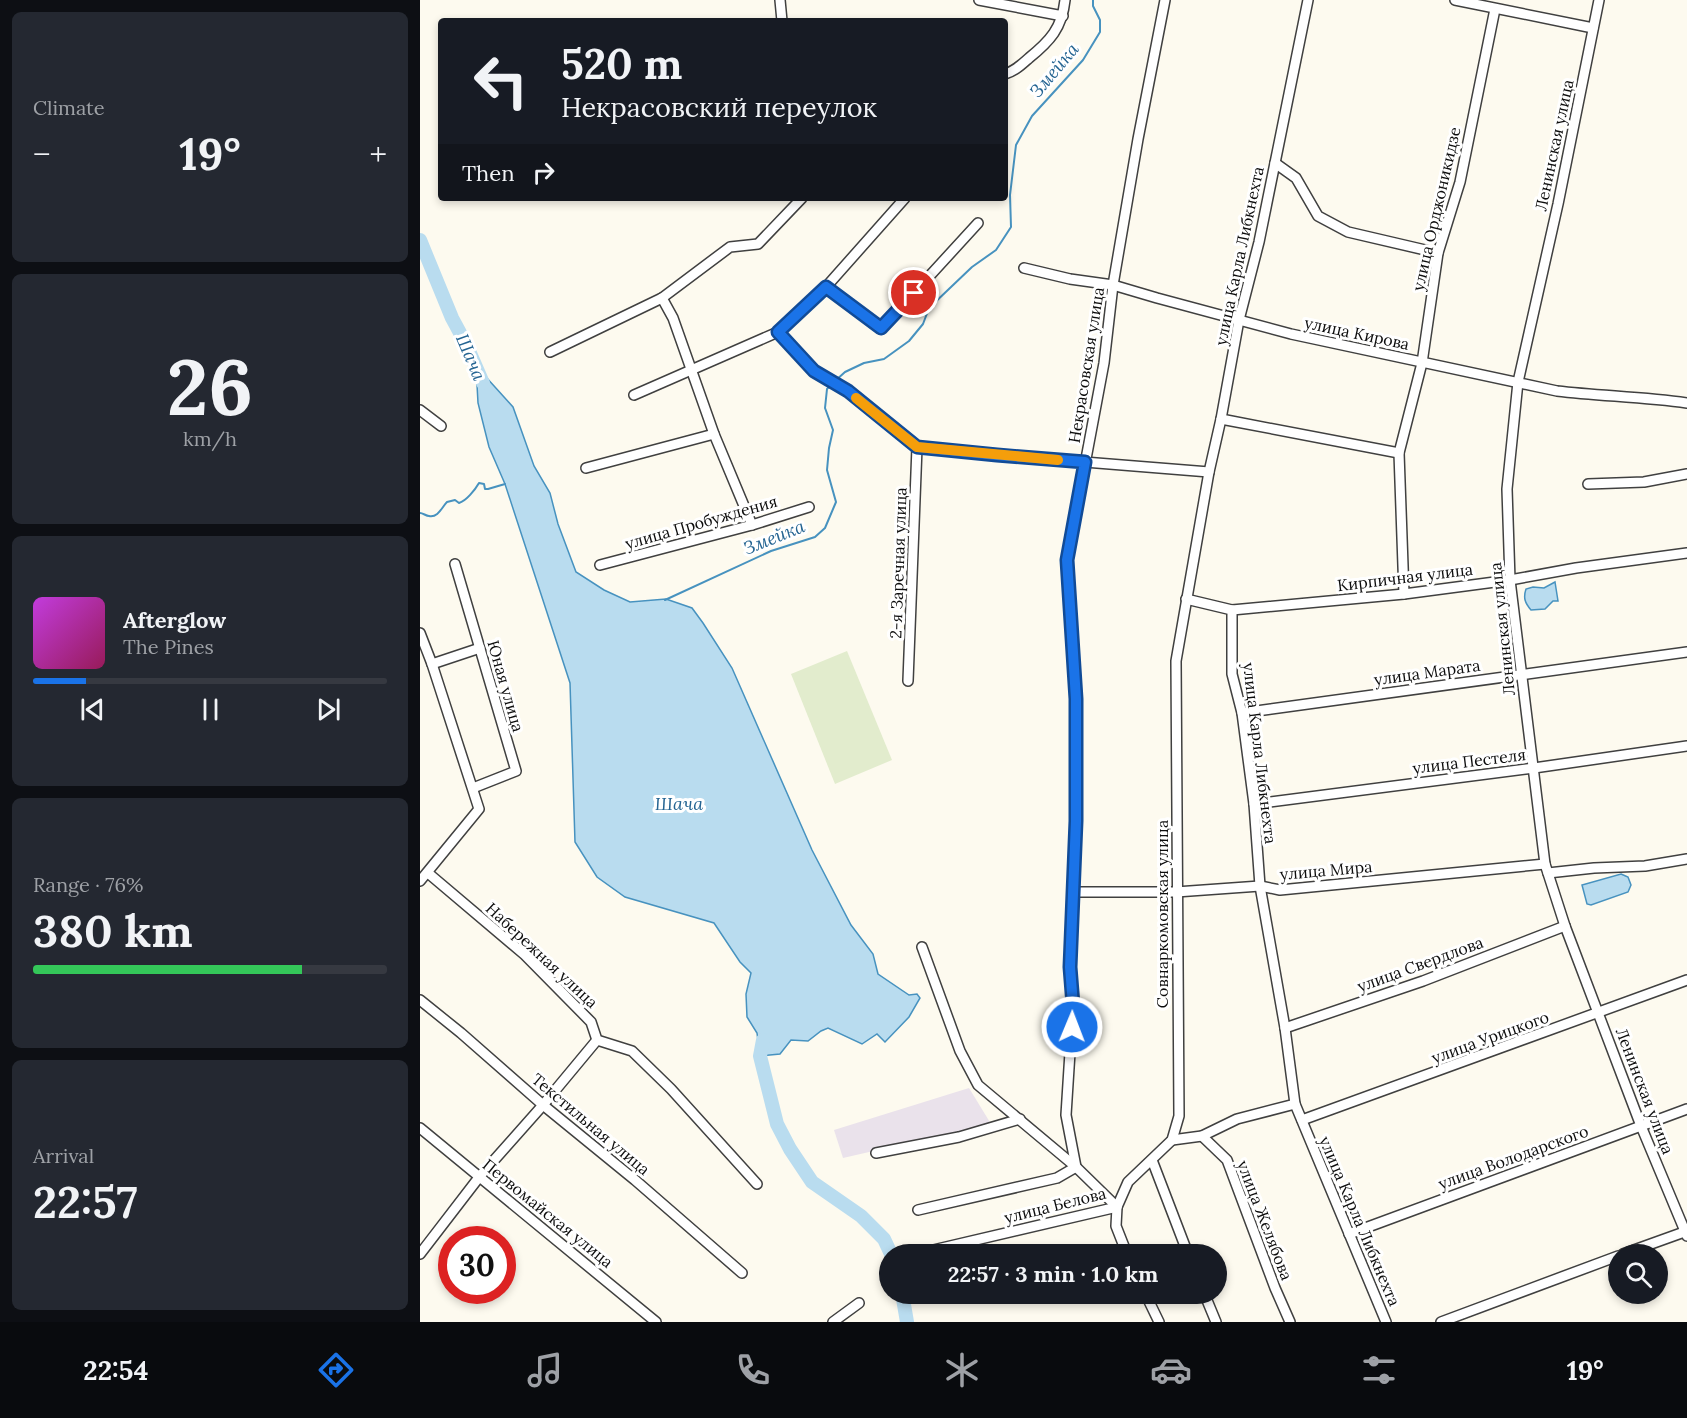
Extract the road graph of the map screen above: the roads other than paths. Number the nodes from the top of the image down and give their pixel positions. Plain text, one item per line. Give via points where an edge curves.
1 (780, 0) edge
2 (978, 0) edge
3 (1065, 0) edge
4 (1165, 0) edge
5 (1308, 0) edge
6 (1455, 0) edge
7 (1599, 0) edge
8 (1496, 9) junction
9 (1063, 16) junction
10 (782, 18) edge
11 (1593, 28) junction
12 (1008, 73) edge
13 (1275, 163) junction
14 (799, 201) edge
15 (902, 201) edge
16 (978, 223) dead end
17 (1438, 253) junction
18 (1024, 268) dead end
19 (1113, 285) junction
20 (826, 287) junction
21 (662, 298) junction
22 (1239, 320) junction
23 (778, 332) junction
24 (550, 352) dead end
25 (1422, 363) junction
26 (692, 370) junction
27 (1518, 382) junction
28 (634, 394) dead end
29 (1687, 403) edge
30 (420, 410) edge
31 (1221, 419) junction
32 (441, 426) dead end
33 (714, 434) junction
34 (917, 447) junction
35 (1399, 453) junction
36 (1085, 462) junction
37 (586, 468) dead end
38 (1209, 472) junction
39 (1687, 474) edge
40 (1588, 484) dead end
41 (809, 507) dead end
42 (752, 525) junction
43 (1687, 553) edge
44 (455, 564) dead end
45 (600, 565) dead end
46 (1510, 580) junction
47 (1404, 594) junction
48 (1186, 598) junction
49 (1232, 610) junction
50 (420, 633) edge
51 (480, 648) junction
52 (1687, 652) edge
53 (432, 664) junction
54 (1521, 674) junction
55 (908, 681) dead end
56 (1242, 713) junction
57 (1687, 746) edge
58 (1534, 768) junction
59 (473, 788) junction
60 (1254, 804) junction
61 (1687, 859) edge
62 (1546, 868) junction
63 (428, 873) junction
64 (420, 881) edge
65 (1260, 886) junction
66 (1074, 892) junction
67 (1176, 892) junction
68 (1565, 926) junction
69 (922, 947) dead end
70 (1687, 980) edge
71 (420, 1000) edge
72 (1599, 1013) junction
73 (1285, 1028) junction
74 (597, 1040) junction
75 (1295, 1104) junction
76 (543, 1105) junction
77 (1687, 1109) edge
78 (1020, 1119) junction
79 (1302, 1120) junction
80 (1641, 1126) junction
81 (420, 1128) edge
82 (1202, 1136) junction
83 (1172, 1140) junction
84 (876, 1153) dead end
85 (1152, 1160) junction
86 (1076, 1167) junction
87 (480, 1176) junction
88 (757, 1184) dead end
89 (1117, 1207) junction
90 (918, 1210) dead end
91 (1686, 1232) edge
92 (1349, 1234) junction
93 (958, 1244) edge
94 (1123, 1244) edge
95 (1184, 1244) edge
96 (1652, 1244) edge
97 (420, 1254) edge
98 (1608, 1260) edge
99 (742, 1273) dead end
100 (858, 1303) dead end
101 (1150, 1304) edge
102 (1209, 1304) edge
103 (656, 1322) edge
104 (833, 1322) edge
105 (1159, 1322) edge
106 (1216, 1322) edge
107 (1290, 1322) edge
108 (1386, 1322) edge
109 (1441, 1322) edge

1 - 10 street
2 - 9 street
3 - 9 street
4 - 19 street, Некрасовская улица
5 - 13 street, улица Карла Либкнехта
6 - 8 street
7 - 11 street, Ленинская улица
8 - 11 street
8 - 17 street, улица Орджоникидзе via 1460,182
9 - 12 street via 1048,42
11 - 27 street, Ленинская улица
13 - 17 street via 1296,178 1318,216 1348,232
13 - 22 street, улица Карла Либкнехта
14 - 21 street via 758,244 730,247
15 - 20 street
16 - 20 street via 881,328
17 - 25 street, улица Орджоникидзе
18 - 19 street, улица Кирова
19 - 22 street, улица Кирова
19 - 36 street, Некрасовская улица via 1104,363
20 - 23 street
21 - 24 street
21 - 26 street
22 - 25 street, улица Кирова
22 - 31 street, улица Карла Либкнехта
23 - 26 street
23 - 34 street via 819,374 848,391
25 - 27 street, улица Кирова
25 - 35 street, улица Орджоникидзе
26 - 28 street
26 - 33 street
27 - 29 street, улица Кирова via 1557,391
27 - 46 street, Ленинская улица via 1507,489
30 - 32 street
31 - 35 street
31 - 38 street, улица Карла Либкнехта
33 - 37 street
33 - 42 street
34 - 36 street
34 - 55 street, 2-я Заречная улица
35 - 47 street, улица Орджоникидзе
36 - 38 street
36 - 66 street, Некрасовская улица via 1067,560 1076,699
38 - 48 street, улица Карла Либкнехта
39 - 40 street via 1644,482
41 - 42 street, улица Пробуждения
42 - 45 street, улица Пробуждения
43 - 46 street, Кирпичная улица
44 - 51 street, Юная улица
46 - 47 street, Кирпичная улица
46 - 54 street, Ленинская улица
47 - 49 street, Кирпичная улица
48 - 49 street
48 - 67 street, Совнаркомовская улица via 1176,661
49 - 56 street, улица Карла Либкнехта via 1232,674
50 - 53 street
51 - 53 street
51 - 59 street, Юная улица via 516,771
52 - 54 street, улица Марата
53 - 59 street
54 - 56 street, улица Марата
54 - 58 street, Ленинская улица
56 - 60 street, улица Карла Либкнехта
57 - 58 street, улица Пестеля
58 - 60 street, улица Пестеля
58 - 62 street, Ленинская улица
59 - 63 street via 479,809
60 - 65 street, улица Карла Либкнехта
61 - 62 street, улица Мира via 1646,866
62 - 65 street, улица Мира via 1280,890
62 - 68 street, Ленинская улица
63 - 64 street
63 - 74 street, Набережная улица via 525,955 591,1022
65 - 67 street, улица Мира
65 - 73 street, улица Карла Либкнехта
66 - 67 street, улица Мира
66 - 86 street, Некрасовская улица via 1070,967 1073,1005 1066,1115
67 - 83 street, Совнаркомовская улица via 1179,1116
68 - 72 street, Ленинская улица
68 - 73 street, улица Свердлова
69 - 78 street, улица Белова via 960,1051 978,1084
70 - 72 street, улица Урицкого
71 - 76 street, Текстильная улица
72 - 79 street, улица Урицкого
72 - 80 street, Ленинская улица
73 - 75 street, улица Карла Либкнехта
74 - 76 street
74 - 88 street via 632,1051
75 - 79 street, улица Карла Либкнехта
75 - 82 street via 1237,1119
76 - 87 street
76 - 99 street, Текстильная улица
77 - 80 street, улица Володарского
78 - 84 street via 959,1137
78 - 86 street, улица Белова
79 - 92 street, улица Карла Либкнехта
80 - 91 street, Ленинская улица
80 - 92 street, улица Володарского
81 - 87 street, Первомайская улица
82 - 83 street
82 - 107 street, улица Желябова via 1227,1160
83 - 85 street
85 - 89 street via 1128,1182
85 - 95 street
86 - 89 street, улица Белова
86 - 90 street via 1057,1178
87 - 97 street
87 - 103 street, Первомайская улица
89 - 93 street, улица Белова
89 - 94 street via 1116,1226
91 - 96 street
92 - 108 street, улица Карла Либкнехта
98 - 109 street
100 - 104 street
101 - 105 street
102 - 106 street

